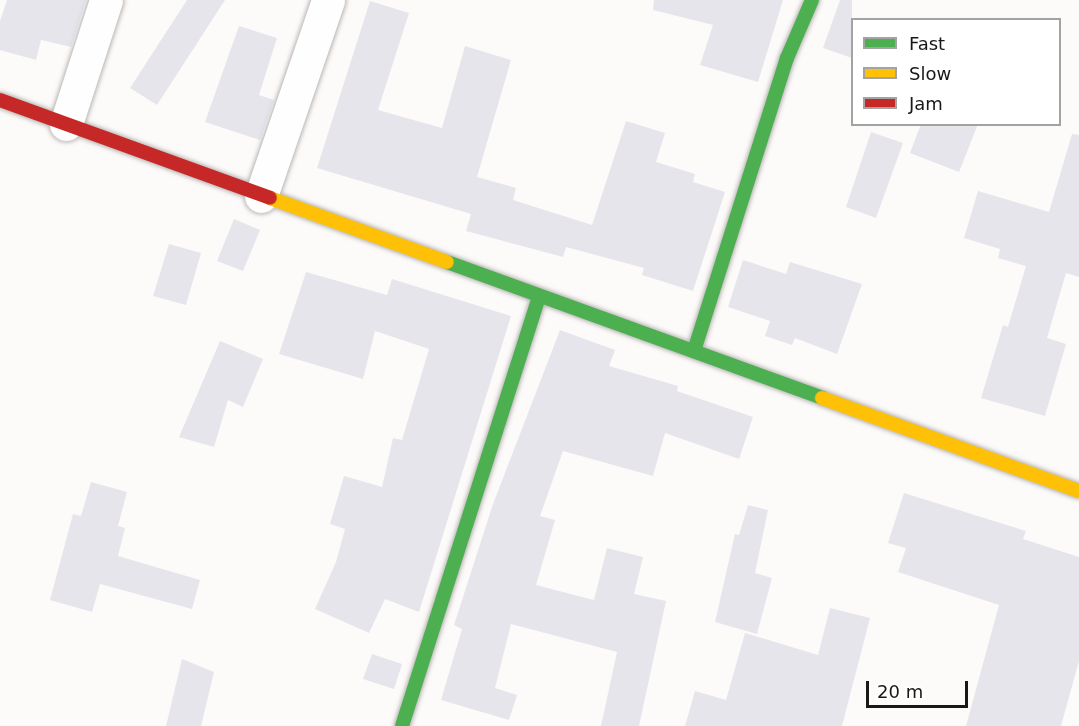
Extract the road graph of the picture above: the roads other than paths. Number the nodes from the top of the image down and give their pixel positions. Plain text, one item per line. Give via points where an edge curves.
1 (106, 0) edge
2 (328, 0) edge
3 (812, 0) edge
4 (0, 100) edge
5 (66, 124) junction
6 (261, 196) junction
7 (539, 298) junction
8 (694, 351) junction
9 (1079, 491) edge
10 (402, 726) edge

1 - 5 street
2 - 6 street
3 - 8 main road via 787,58
4 - 5 main road
5 - 6 main road
6 - 7 main road
7 - 8 main road
7 - 10 main road
8 - 9 main road

